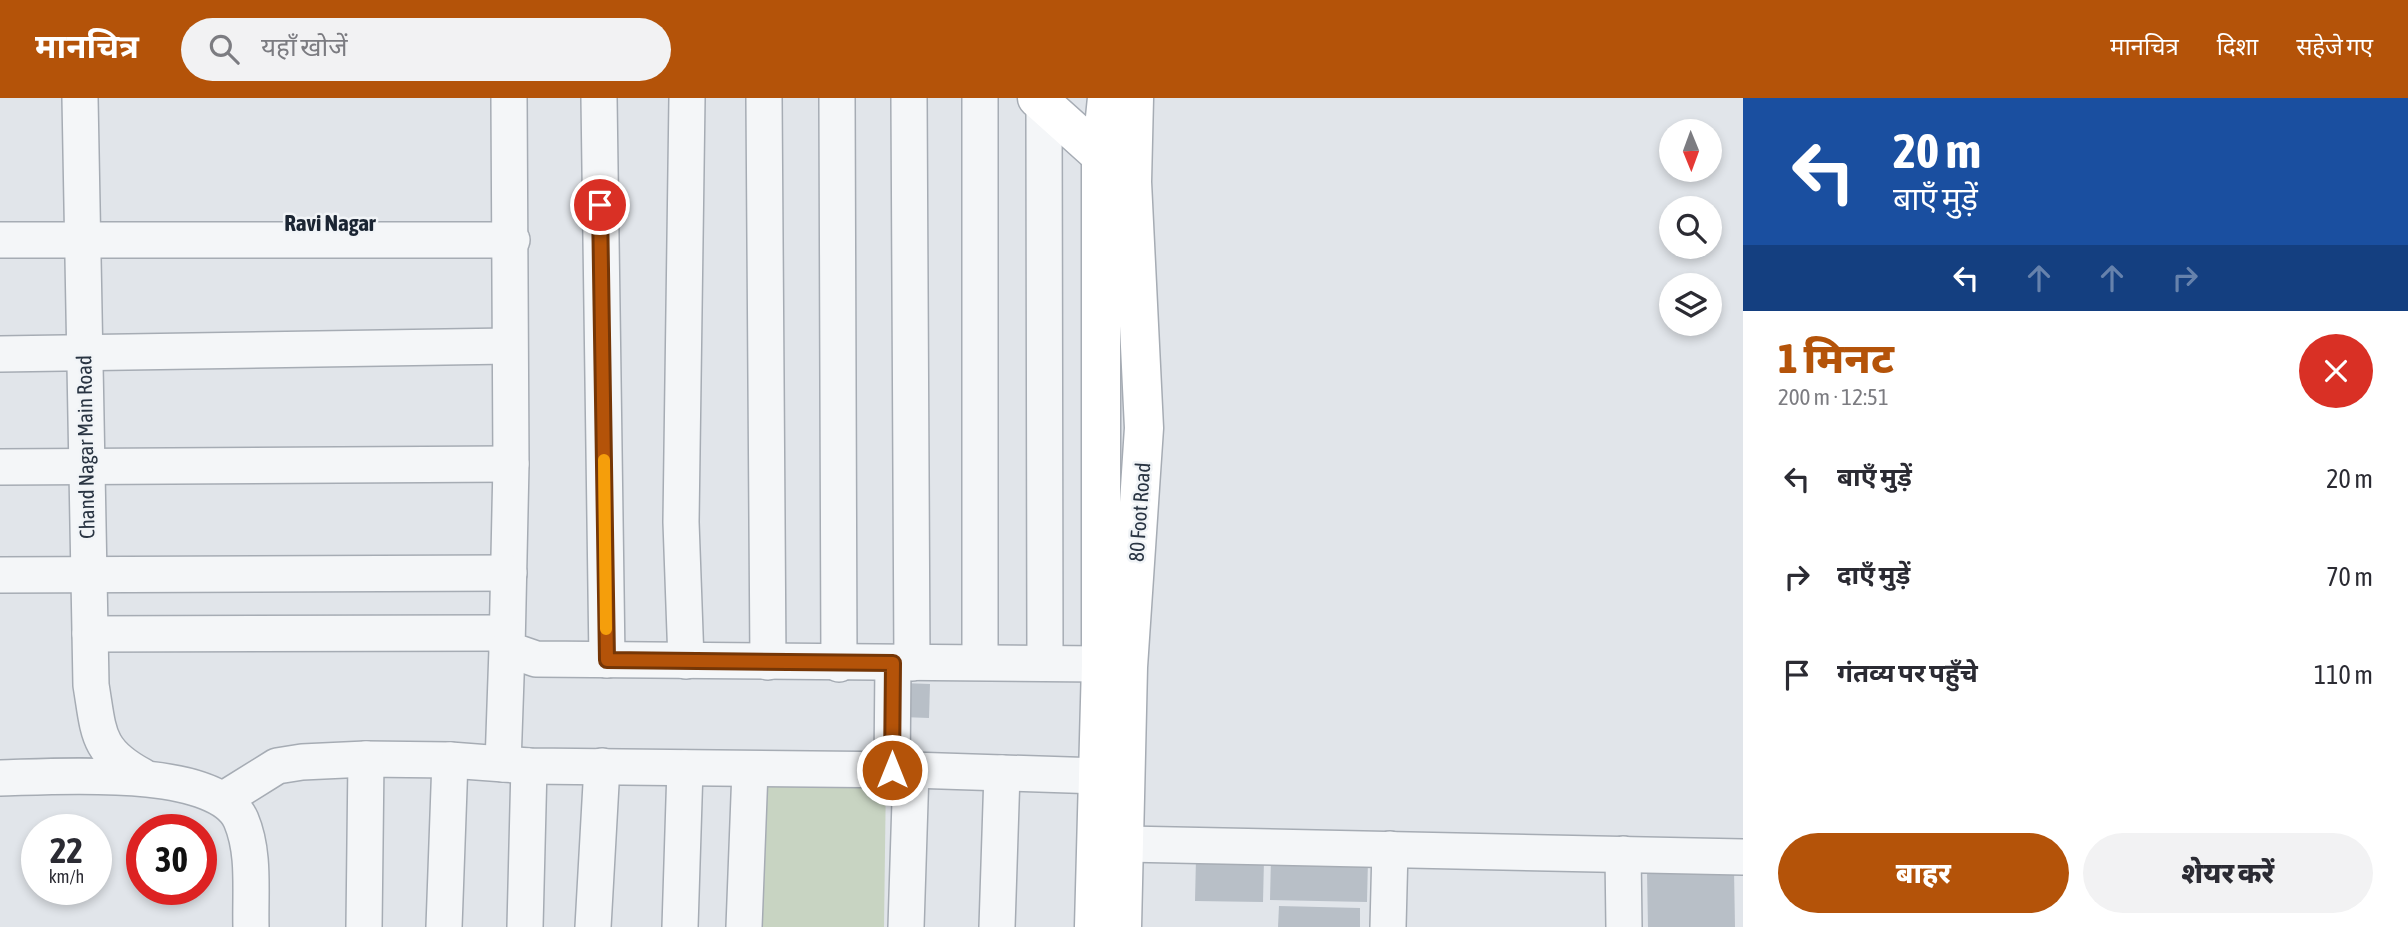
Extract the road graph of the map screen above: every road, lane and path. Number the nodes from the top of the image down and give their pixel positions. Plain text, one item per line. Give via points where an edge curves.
1 (80, 98) edge
2 (509, 98) edge
3 (599, 98) edge
4 (687, 98) edge
5 (764, 98) edge
6 (837, 98) edge
7 (909, 98) edge
8 (980, 98) edge
9 (1107, 98) edge
10 (1134, 98) edge
11 (1040, 102) edge
12 (1101, 156) junction
13 (1132, 182) junction
14 (80, 239) junction
15 (0, 240) edge
16 (512, 240) junction
17 (509, 346) junction
18 (0, 354) edge
19 (83, 354) junction
20 (511, 464) junction
21 (0, 467) edge
22 (86, 467) junction
23 (509, 573) junction
24 (0, 575) edge
25 (88, 575) junction
26 (90, 634) junction
27 (506, 641) junction
28 (607, 660) junction
29 (686, 661) junction
30 (980, 662) junction
31 (1045, 662) junction
32 (768, 663) junction
33 (902, 663) junction
34 (839, 664) junction
35 (1101, 664) junction
36 (366, 759) junction
37 (450, 760) junction
38 (516, 765) junction
39 (601, 766) junction
40 (685, 768) junction
41 (750, 770) junction
42 (901, 770) junction
43 (1002, 773) junction
44 (142, 776) junction
45 (1100, 776) junction
46 (0, 778) edge
47 (223, 799) junction
48 (1126, 844) junction
49 (1390, 849) junction
50 (1623, 855) junction
51 (1743, 857) edge
52 (251, 927) edge
53 (364, 927) edge
54 (444, 927) edge
55 (525, 927) edge
56 (593, 927) edge
57 (680, 927) edge
58 (744, 927) edge
59 (906, 927) edge
60 (997, 927) edge
61 (1094, 927) edge
62 (1122, 927) edge
63 (1388, 927) edge
64 (1624, 927) edge

1 - 14 street, Chand Nagar Main Road
2 - 16 street
3 - 28 street
4 - 29 street via 681,522
5 - 32 street
6 - 34 street
7 - 33 street
8 - 30 street
9 - 12 street, 80 Foot Road
10 - 13 street, 80 Foot Road
11 - 12 street
11 - 31 street
12 - 13 street
12 - 35 street, 80 Foot Road
13 - 48 street, 80 Foot Road via 1144,428 1128,667
14 - 15 street
14 - 16 street
14 - 19 street, Chand Nagar Main Road
16 - 17 street
17 - 19 street
17 - 20 street
18 - 19 street
19 - 22 street, Chand Nagar Main Road
20 - 22 street
20 - 23 street
21 - 22 street
22 - 25 street, Chand Nagar Main Road
23 - 25 street
23 - 27 street
24 - 25 street
25 - 26 street, Chand Nagar Main Road
26 - 27 street
26 - 44 street, Chand Nagar Main Road via 98,728 116,762
27 - 28 street via 536,659
27 - 38 street
28 - 29 street
29 - 32 street
30 - 31 street
30 - 33 street
31 - 35 street
32 - 34 street
33 - 34 street
33 - 42 street
35 - 45 street, 80 Foot Road
36 - 37 street
36 - 47 street via 277,766
36 - 53 street
37 - 38 street
37 - 54 street
38 - 39 street
38 - 55 street
39 - 40 street
39 - 56 street
40 - 41 street
40 - 57 street
41 - 42 street
41 - 58 street
42 - 43 street
42 - 59 street
43 - 45 street
43 - 60 street
44 - 46 street
44 - 47 street
45 - 61 street, 80 Foot Road
47 - 52 street via 240,818 248,844
48 - 49 street
48 - 62 street, 80 Foot Road
49 - 50 street
49 - 63 street
50 - 51 street
50 - 64 street

